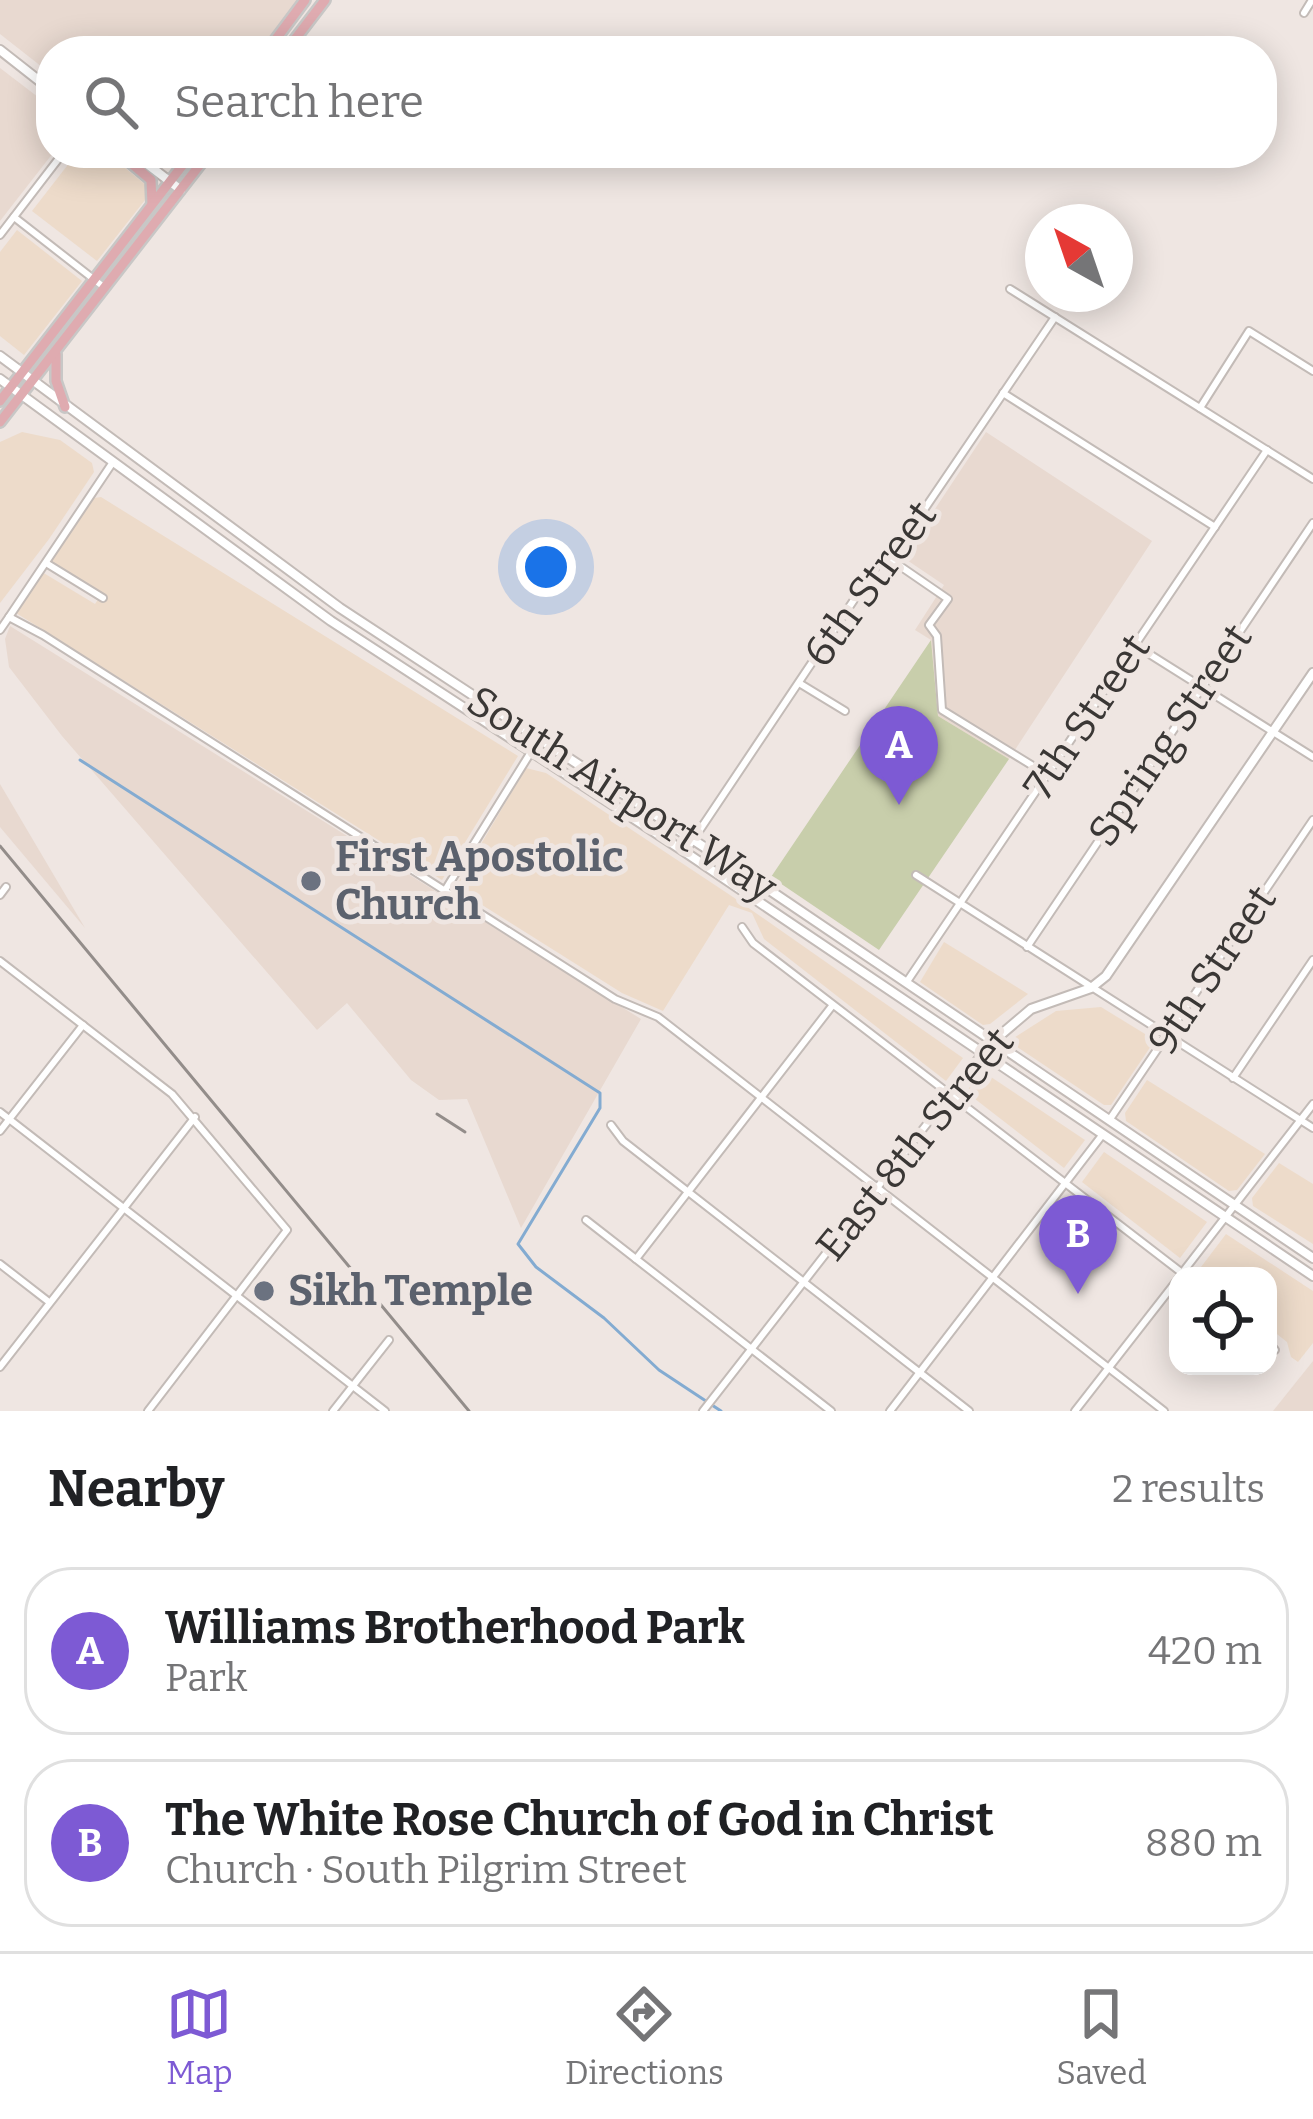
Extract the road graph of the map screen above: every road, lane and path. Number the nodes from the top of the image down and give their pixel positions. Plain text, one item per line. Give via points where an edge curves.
1 (325, 0) edge
2 (1312, 0) edge
3 (303, 3) edge
4 (1304, 13) dead end
5 (276, 36) edge
6 (297, 36) edge
7 (1, 52) edge
8 (36, 79) edge
9 (52, 168) edge
10 (137, 168) edge
11 (152, 168) edge
12 (181, 168) edge
13 (197, 168) edge
14 (170, 182) junction
15 (181, 190) junction
16 (151, 207) junction
17 (14, 217) junction
18 (0, 235) edge
19 (94, 280) junction
20 (105, 288) junction
21 (1010, 289) dead end
22 (1055, 317) junction
23 (56, 350) junction
24 (0, 356) edge
25 (1313, 370) edge
26 (22, 373) junction
27 (0, 379) edge
28 (32, 381) junction
29 (10, 387) junction
30 (1003, 393) junction
31 (20, 396) junction
32 (0, 400) edge
33 (65, 407) junction
34 (1200, 408) junction
35 (0, 422) edge
36 (112, 442) junction
37 (1267, 450) junction
38 (112, 462) junction
39 (1313, 479) edge
40 (1313, 523) edge
41 (1215, 526) junction
42 (884, 555) junction
43 (46, 562) junction
44 (103, 598) dead end
45 (9, 617) junction
46 (0, 630) edge
47 (1135, 645) junction
48 (1313, 673) edge
49 (799, 682) junction
50 (1202, 688) junction
51 (845, 712) dead end
52 (1273, 732) junction
53 (532, 751) junction
54 (1313, 757) edge
55 (1047, 775) junction
56 (1313, 820) edge
57 (693, 840) junction
58 (685, 852) junction
59 (916, 875) dead end
60 (444, 892) junction
61 (959, 904) junction
62 (742, 927) dead end
63 (1027, 947) junction
64 (1313, 960) edge
65 (0, 961) edge
66 (906, 983) junction
67 (1091, 988) junction
68 (833, 1006) junction
69 (83, 1025) junction
70 (1167, 1036) junction
71 (992, 1042) junction
72 (983, 1052) junction
73 (1233, 1078) junction
74 (950, 1094) junction
75 (761, 1097) junction
76 (1313, 1104) edge
77 (0, 1112) edge
78 (195, 1118) junction
79 (1110, 1119) junction
80 (9, 1120) junction
81 (1300, 1120) junction
82 (611, 1125) dead end
83 (1313, 1128) edge
84 (0, 1131) edge
85 (1103, 1135) junction
86 (1066, 1183) junction
87 (877, 1187) junction
88 (688, 1192) junction
89 (1234, 1204) junction
90 (124, 1209) junction
91 (1225, 1216) junction
92 (586, 1220) dead end
93 (1313, 1258) edge
94 (636, 1259) junction
95 (0, 1264) edge
96 (1171, 1267) edge
97 (1188, 1267) edge
98 (1313, 1276) edge
99 (993, 1278) junction
100 (804, 1282) junction
101 (1169, 1292) edge
102 (237, 1297) junction
103 (50, 1303) junction
104 (388, 1340) dead end
105 (752, 1349) junction
106 (0, 1367) edge
107 (1108, 1368) junction
108 (920, 1372) junction
109 (353, 1386) junction
110 (148, 1411) edge
111 (334, 1411) edge
112 (385, 1411) edge
113 (703, 1411) edge
114 (831, 1411) edge
115 (890, 1411) edge
116 (969, 1411) edge
117 (1075, 1411) edge
118 (1164, 1411) edge

1 - 6 main road
2 - 4 street
3 - 5 main road
7 - 8 main road
9 - 17 street
10 - 16 main road via 151,180
11 - 14 main road
12 - 14 main road
13 - 15 main road
14 - 15 main road
14 - 16 main road
15 - 20 main road
16 - 19 main road
17 - 18 street
17 - 19 street
19 - 20 street
19 - 26 main road
20 - 23 main road
21 - 22 street
22 - 30 street, 6th Street
22 - 34 street
23 - 28 main road
23 - 33 main road
24 - 26 main road, South Airport Way
25 - 34 street via 1249,331
26 - 28 main road, South Airport Way
26 - 29 main road
27 - 29 main road, South Airport Way
28 - 31 main road
28 - 33 main road, South Airport Way
29 - 31 main road, South Airport Way
29 - 32 main road
30 - 41 street
30 - 42 street, 6th Street via 915,524
31 - 35 main road
31 - 38 main road, South Airport Way
33 - 36 main road, South Airport Way
34 - 37 street
36 - 38 main road
36 - 57 main road, South Airport Way via 340,608
37 - 39 street
37 - 41 street, 7th Street
38 - 43 street
38 - 53 main road, South Airport Way via 331,621
40 - 50 street, Spring Street
41 - 47 street, 7th Street
42 - 49 street, 6th Street
42 - 55 street via 947,599 929,625 937,636 942,710
43 - 44 street
43 - 45 street
45 - 46 street
45 - 60 street
47 - 50 street
47 - 55 street, 7th Street
48 - 52 main road
49 - 51 street
49 - 57 street, 6th Street
50 - 52 street
50 - 63 street, Spring Street
52 - 54 street
52 - 67 main road
53 - 58 main road, South Airport Way
53 - 60 street
55 - 61 street, 7th Street
56 - 70 street, 9th Street
57 - 58 street, 6th Street
57 - 66 main road, South Airport Way
58 - 72 main road, South Airport Way
59 - 61 street
60 - 75 street via 615,999 658,1017
61 - 63 street
61 - 66 street, 7th Street
62 - 68 street
63 - 67 street
64 - 73 street
65 - 69 street
66 - 71 main road, South Airport Way
67 - 70 street
67 - 71 main road, East 8th Street via 1031,1009
68 - 74 street
68 - 75 street
69 - 78 street
69 - 80 street
70 - 73 street
70 - 79 street, 9th Street
71 - 72 main road, East 8th Street
71 - 79 main road, South Airport Way
72 - 74 street, East 8th Street
72 - 85 main road, South Airport Way
73 - 81 street
74 - 86 street
74 - 87 street, East 8th Street
75 - 87 street
75 - 88 street
76 - 81 street
77 - 80 street
78 - 90 street
78 - 102 street via 287,1232
79 - 89 main road, South Airport Way
80 - 84 street
80 - 90 street
81 - 83 street
81 - 89 street
82 - 88 street
85 - 86 street
85 - 91 main road, South Airport Way
86 - 96 street
86 - 99 street
87 - 99 street
87 - 100 street, East 8th Street
88 - 94 street
88 - 100 street
89 - 91 street
89 - 93 main road, South Airport Way
90 - 102 street
90 - 103 street
91 - 97 street
91 - 98 main road, South Airport Way
92 - 94 street
94 - 105 street
95 - 103 street
99 - 107 street
99 - 108 street
100 - 105 street, East 8th Street
100 - 108 street
101 - 107 street
102 - 109 street
102 - 110 street
103 - 106 street
104 - 109 street
105 - 113 street, East 8th Street
105 - 114 street
107 - 117 street
107 - 118 street
108 - 115 street
108 - 116 street
109 - 111 street
109 - 112 street

